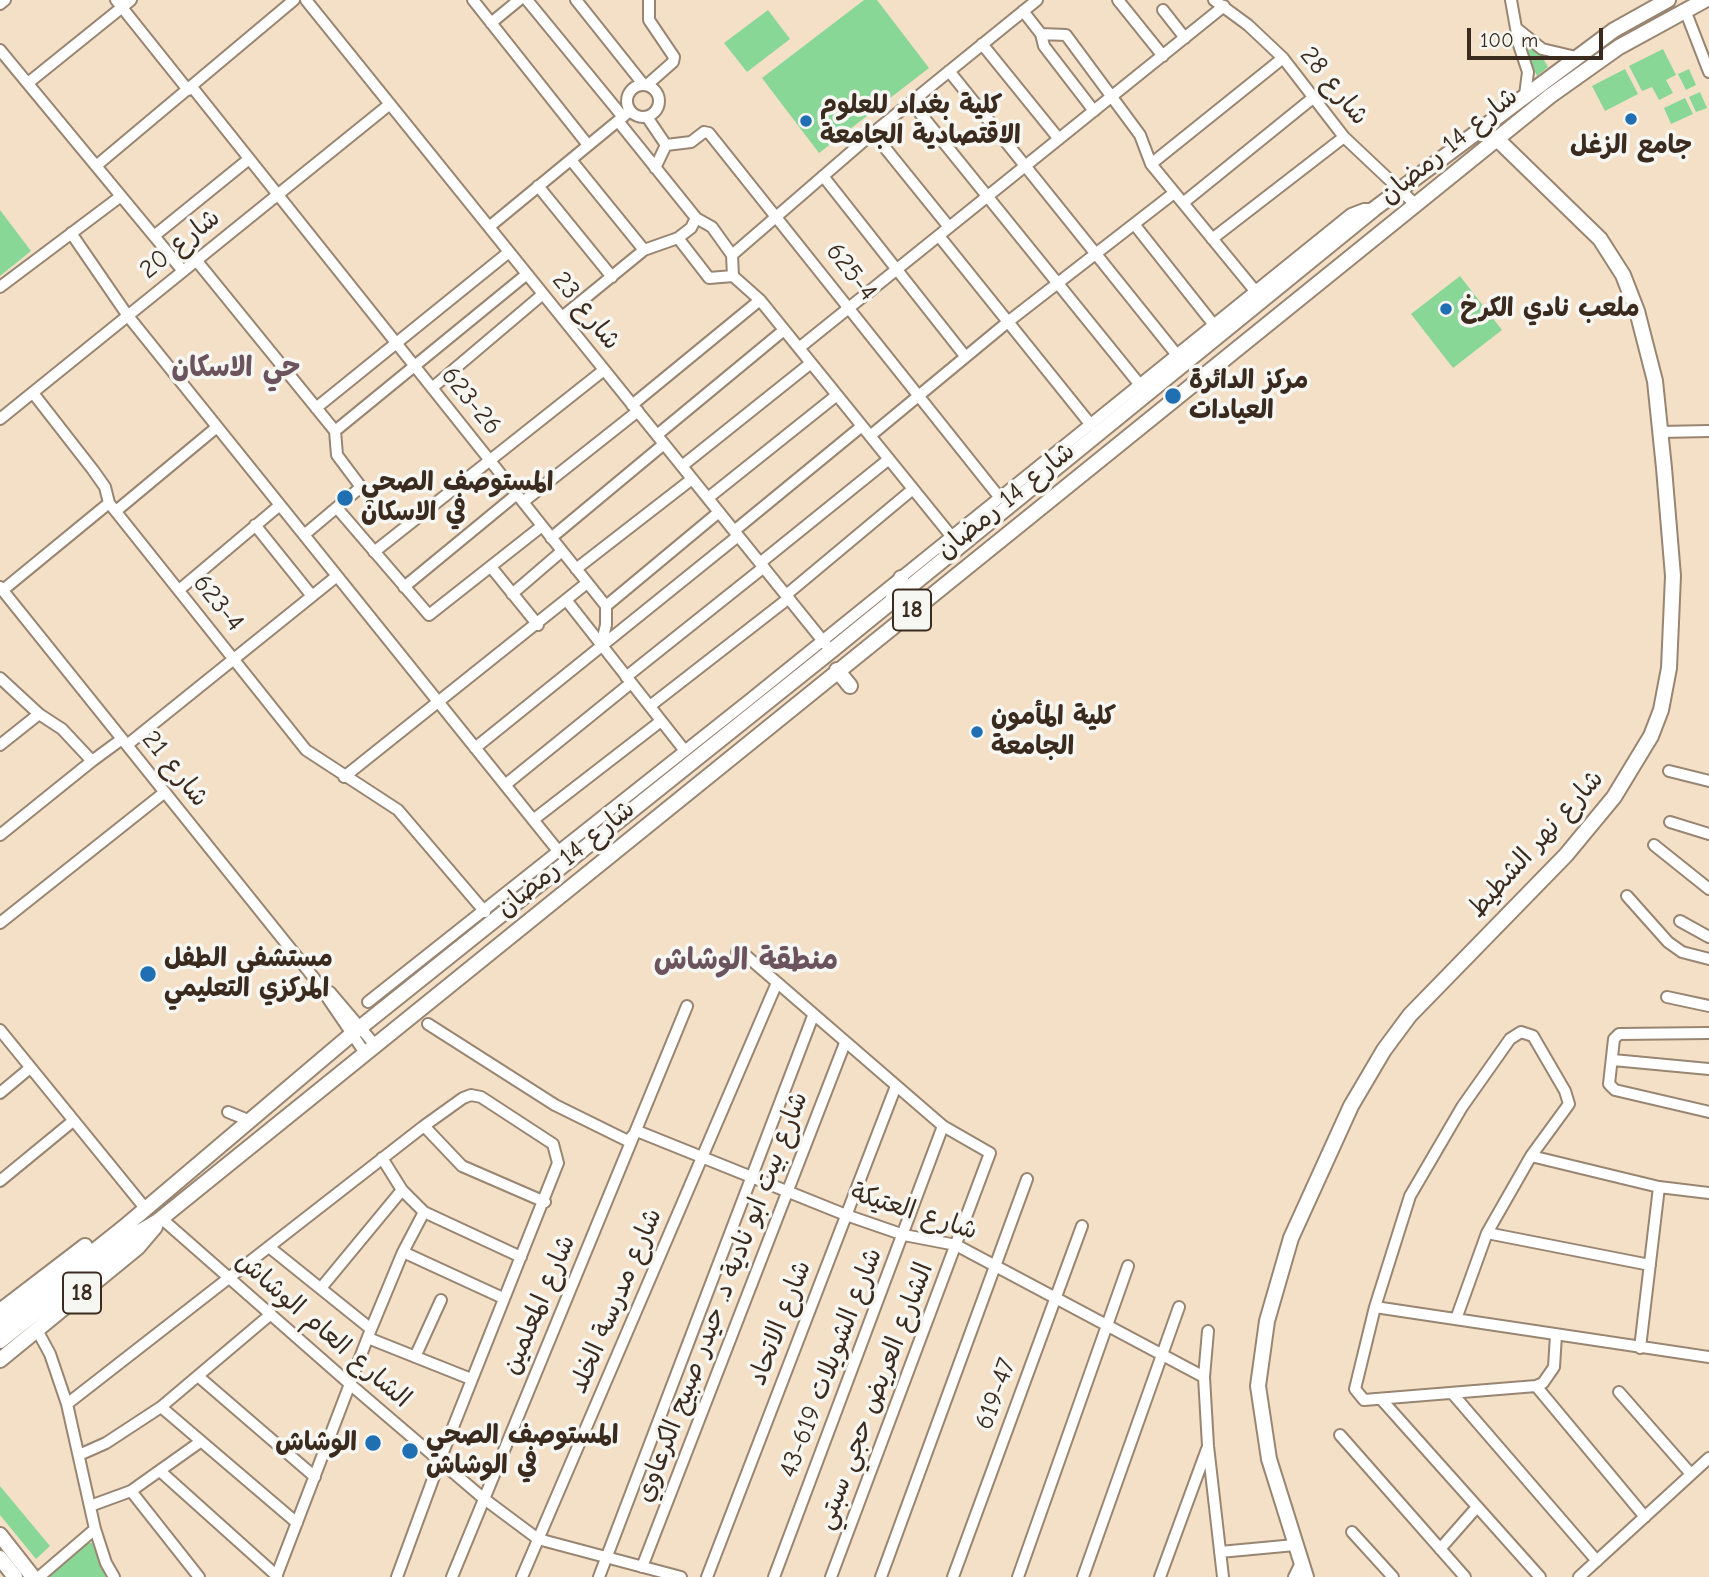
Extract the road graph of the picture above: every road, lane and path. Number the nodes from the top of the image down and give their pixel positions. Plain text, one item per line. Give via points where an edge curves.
1 (5, 0) edge
2 (294, 0) edge
3 (306, 0) edge
4 (473, 0) edge
5 (519, 0) edge
6 (527, 0) edge
7 (576, 0) edge
8 (649, 0) edge
9 (1037, 0) edge
10 (1118, 0) edge
11 (1511, 0) edge
12 (1668, 0) edge
13 (1705, 0) edge
14 (123, 2) edge
15 (1219, 3) edge
16 (0, 4) edge
17 (1163, 10) dead end
18 (1685, 10) junction
19 (1023, 12) junction
20 (491, 23) junction
21 (1517, 28) junction
22 (1041, 34) junction
23 (1185, 38) junction
24 (982, 44) junction
25 (0, 50) edge
26 (1163, 56) junction
27 (1576, 57) junction
28 (1283, 58) junction
29 (949, 71) junction
30 (1709, 72) edge
31 (28, 83) junction
32 (645, 85) junction
33 (190, 89) junction
34 (1525, 95) junction
35 (1112, 97) junction
36 (1314, 97) junction
37 (911, 102) junction
38 (390, 104) junction
39 (1094, 111) junction
40 (624, 116) junction
41 (647, 117) junction
42 (873, 133) junction
43 (1345, 136) junction
44 (1059, 139) junction
45 (1497, 139) junction
46 (588, 145) junction
47 (666, 145) junction
48 (249, 159) junction
49 (571, 160) junction
50 (1151, 164) junction
51 (96, 166) junction
52 (1026, 166) junction
53 (655, 168) junction
54 (823, 176) junction
55 (538, 186) junction
56 (1400, 191) junction
57 (1174, 192) junction
58 (277, 194) junction
59 (121, 196) junction
60 (987, 197) junction
61 (1183, 203) junction
62 (1415, 204) junction
63 (1374, 209) junction
64 (777, 216) junction
65 (696, 218) junction
66 (1134, 224) junction
67 (489, 227) junction
68 (949, 227) junction
69 (71, 233) junction
70 (154, 236) junction
71 (939, 236) junction
72 (678, 238) junction
73 (1212, 239) junction
74 (644, 250) junction
75 (509, 252) junction
76 (1096, 253) junction
77 (733, 255) junction
78 (196, 260) junction
79 (897, 270) junction
80 (183, 271) junction
81 (527, 274) junction
82 (733, 276) junction
83 (612, 277) junction
84 (1287, 282) junction
85 (1057, 283) junction
86 (0, 287) edge
87 (1261, 288) junction
88 (543, 294) junction
89 (760, 300) junction
90 (850, 308) junction
91 (128, 316) junction
92 (562, 317) junction
93 (1009, 321) junction
94 (1214, 325) junction
95 (784, 330) junction
96 (396, 343) junction
97 (799, 348) junction
98 (1177, 355) junction
99 (965, 356) junction
100 (811, 363) junction
101 (414, 366) junction
102 (604, 370) junction
103 (1140, 385) junction
104 (432, 388) junction
105 (33, 393) junction
106 (918, 394) junction
107 (837, 395) junction
108 (316, 408) junction
109 (635, 408) junction
110 (0, 419) edge
111 (1091, 425) junction
112 (862, 426) junction
113 (217, 427) junction
114 (335, 430) junction
115 (1709, 431) edge
116 (1660, 432) junction
117 (657, 435) junction
118 (870, 436) junction
119 (664, 444) junction
120 (889, 459) junction
121 (490, 461) junction
122 (682, 466) junction
123 (692, 479) junction
124 (913, 489) junction
125 (520, 498) junction
126 (708, 498) junction
127 (1000, 498) junction
128 (280, 505) junction
129 (113, 507) junction
130 (337, 508) junction
131 (719, 512) junction
132 (255, 525) junction
133 (542, 526) junction
134 (736, 533) junction
135 (304, 535) junction
136 (952, 537) junction
137 (551, 538) junction
138 (562, 551) junction
139 (374, 552) junction
140 (762, 565) junction
141 (491, 567) junction
142 (576, 569) junction
143 (337, 576) junction
144 (901, 578) junction
145 (587, 583) junction
146 (404, 587) junction
147 (1, 589) edge
148 (179, 590) junction
149 (512, 594) junction
150 (312, 596) junction
151 (787, 596) junction
152 (567, 601) junction
153 (891, 603) junction
154 (606, 606) junction
155 (538, 625) junction
156 (601, 645) junction
157 (827, 646) junction
158 (234, 659) junction
159 (838, 670) junction
160 (0, 678) edge
161 (629, 680) junction
162 (850, 685) dead end
163 (437, 701) junction
164 (754, 705) junction
165 (650, 706) junction
166 (39, 713) junction
167 (661, 721) junction
168 (125, 742) junction
169 (0, 745) edge
170 (475, 748) junction
171 (685, 751) junction
172 (92, 761) junction
173 (1669, 771) dead end
174 (344, 778) junction
175 (1709, 782) edge
176 (505, 785) junction
177 (164, 792) junction
178 (533, 820) junction
179 (1670, 822) dead end
180 (1709, 834) edge
181 (0, 835) edge
182 (1654, 845) dead end
183 (559, 852) junction
184 (1709, 889) edge
185 (1627, 896) dead end
186 (485, 912) junction
187 (1680, 921) dead end
188 (0, 923) edge
189 (1709, 937) edge
190 (444, 943) junction
191 (737, 952) dead end
192 (1709, 960) edge
193 (440, 964) junction
194 (776, 985) junction
195 (1667, 997) dead end
196 (368, 1002) dead end
197 (687, 1006) dead end
198 (1709, 1006) edge
199 (813, 1016) junction
200 (428, 1024) dead end
201 (0, 1030) edge
202 (356, 1030) junction
203 (1709, 1033) edge
204 (845, 1043) junction
205 (370, 1049) junction
206 (1613, 1059) junction
207 (30, 1068) junction
208 (1709, 1069) edge
209 (896, 1086) junction
210 (0, 1093) edge
211 (228, 1112) dead end
212 (1709, 1112) edge
213 (248, 1120) junction
214 (73, 1121) junction
215 (424, 1126) junction
216 (943, 1126) junction
217 (637, 1130) junction
218 (1531, 1156) junction
219 (382, 1158) junction
220 (703, 1158) junction
221 (751, 1177) junction
222 (1027, 1179) dead end
223 (0, 1181) edge
224 (1659, 1187) junction
225 (402, 1190) junction
226 (786, 1191) junction
227 (1709, 1193) edge
228 (545, 1202) junction
229 (145, 1208) junction
230 (424, 1212) junction
231 (846, 1214) junction
232 (160, 1219) junction
233 (1082, 1226) dead end
234 (127, 1233) junction
235 (1487, 1233) junction
236 (904, 1235) junction
237 (956, 1245) junction
238 (269, 1247) junction
239 (402, 1252) junction
240 (521, 1257) junction
241 (995, 1265) junction
242 (1650, 1265) junction
243 (1128, 1266) dead end
244 (228, 1279) junction
245 (321, 1288) junction
246 (503, 1298) junction
247 (1056, 1298) junction
248 (441, 1300) dead end
249 (4, 1305) edge
250 (1180, 1307) dead end
251 (1375, 1307) junction
252 (271, 1314) junction
253 (1456, 1320) junction
254 (0, 1326) edge
255 (1107, 1327) junction
256 (37, 1330) junction
257 (1208, 1331) dead end
258 (369, 1334) junction
259 (1556, 1335) junction
260 (0, 1341) edge
261 (1640, 1348) junction
262 (1162, 1356) junction
263 (415, 1357) junction
264 (1709, 1357) edge
265 (0, 1360) edge
266 (199, 1377) junction
267 (1204, 1377) junction
268 (471, 1379) junction
269 (351, 1385) junction
270 (1536, 1386) junction
271 (1619, 1392) dead end
272 (1452, 1393) junction
273 (1381, 1399) junction
274 (68, 1404) junction
275 (162, 1407) junction
276 (1340, 1435) dead end
277 (201, 1442) junction
278 (1208, 1447) junction
279 (79, 1455) junction
280 (1709, 1458) edge
281 (440, 1460) junction
282 (160, 1471) junction
283 (1691, 1474) junction
284 (315, 1477) junction
285 (131, 1490) junction
286 (483, 1497) junction
287 (90, 1506) junction
288 (1477, 1507) junction
289 (1645, 1517) junction
290 (297, 1523) junction
291 (95, 1529) junction
292 (1352, 1532) dead end
293 (0, 1535) edge
294 (538, 1539) junction
295 (1295, 1545) junction
296 (1440, 1549) junction
297 (1220, 1552) junction
298 (0, 1558) edge
299 (607, 1558) junction
300 (1597, 1561) junction
301 (642, 1567) junction
302 (1303, 1570) edge
303 (659, 1574) edge
304 (276, 1576) edge
305 (15, 1577) edge
306 (33, 1577) edge
307 (39, 1577) edge
308 (114, 1577) edge
309 (199, 1577) edge
310 (397, 1577) edge
311 (452, 1577) edge
312 (522, 1577) edge
313 (599, 1577) edge
314 (681, 1577) edge
315 (707, 1577) edge
316 (774, 1577) edge
317 (831, 1577) edge
318 (881, 1577) edge
319 (953, 1577) edge
320 (1018, 1577) edge
321 (1083, 1577) edge
322 (1160, 1577) edge
323 (1223, 1577) edge
324 (1294, 1577) edge
325 (1393, 1577) edge
326 (1465, 1577) edge
327 (1540, 1577) edge
328 (1579, 1577) edge

1 - 16 street
2 - 33 street
3 - 38 street, شارع 23
4 - 20 street
5 - 20 street
6 - 40 street
7 - 32 street
8 - 32 street via 649,20 674,57
9 - 19 street
10 - 26 street
11 - 21 street
12 - 27 main road, شارع 14 رمضان / 18
13 - 18 main road, شارع 14 رمضان / 18
14 - 31 street
14 - 33 street, 623-26
15 - 23 street
15 - 28 street, شارع 28
17 - 23 street
18 - 30 street
18 - 45 main road, شارع 14 رمضان / 18 via 1619,47
19 - 22 street
19 - 24 street
20 - 46 street
21 - 27 street via 1542,49
21 - 34 street via 1528,72
22 - 35 street via 1066,36
22 - 39 street via 1044,46
23 - 26 street
24 - 29 street
24 - 44 street
25 - 31 street
26 - 35 street
27 - 34 main road, شارع 14 رمضان / 18
28 - 36 street, شارع 28
28 - 50 street
29 - 37 street
29 - 52 street
31 - 51 street
32 - 40 street via 627,96
32 - 41 street via 656,91 660,101
33 - 48 street, 623-26
33 - 51 street
34 - 56 main road, شارع 14 رمضان / 18
35 - 39 street
35 - 50 street via 1140,135
36 - 43 street, شارع 28
36 - 61 street
37 - 42 street
37 - 60 street
38 - 58 street, شارع 20
38 - 67 street, شارع 23
39 - 44 street
40 - 41 street
40 - 46 street
40 - 53 street
41 - 47 street
42 - 54 street
42 - 68 street
43 - 56 street, شارع 28
43 - 73 street
44 - 52 street
45 - 62 main road, شارع 14 رمضان / 18
45 - 116 main road, شارع نهر الشطيط via 1590,229 1619,269 1650,357
46 - 49 street
47 - 53 street
47 - 64 street, 625-4 via 691,142 709,133
48 - 58 street, 623-26
48 - 70 street
49 - 55 street
49 - 74 street
50 - 57 street
51 - 59 street
52 - 60 street
52 - 76 street
53 - 65 street
54 - 64 street
54 - 79 street
55 - 67 street
55 - 83 street
56 - 62 street, شارع 28
56 - 63 main road, شارع 14 رمضان / 18
57 - 61 street
57 - 66 street
58 - 78 street, شارع 20
58 - 96 street, 623-26
59 - 69 street
59 - 70 street
60 - 68 street
60 - 85 street
61 - 73 street
62 - 159 main road, شارع 14 رمضان / 18
63 - 84 main road, شارع 14 رمضان / 18
63 - 87 street via 1351,214
64 - 77 street
64 - 90 street, 625-4
65 - 72 street
65 - 77 street via 712,227
66 - 76 street
66 - 94 street
67 - 75 street, شارع 23
68 - 71 street
69 - 86 street
69 - 91 street
70 - 80 street
71 - 79 street
71 - 93 street
72 - 74 street
72 - 82 street via 709,278
73 - 87 street
74 - 83 street
75 - 81 street, شارع 23
75 - 96 street
76 - 85 street
76 - 98 street
77 - 82 street
78 - 80 street, شارع 20
78 - 108 street
79 - 90 street
79 - 99 street
80 - 91 street, شارع 20
81 - 88 street, شارع 23
81 - 101 street
82 - 89 street
83 - 92 street
84 - 87 main road
84 - 153 main road, شارع 14 رمضان / 18
85 - 93 street
85 - 103 street
87 - 94 street
88 - 92 street, شارع 23
88 - 104 street
89 - 95 street
89 - 109 street
90 - 97 street
90 - 106 street, 625-4
91 - 105 street, شارع 20
91 - 113 street
92 - 102 street, شارع 23
93 - 99 street
93 - 111 street
94 - 98 street
95 - 97 street
95 - 117 street
96 - 101 street, 623-26
96 - 108 street
97 - 100 street
98 - 103 street
99 - 106 street
100 - 107 street
100 - 122 street
101 - 104 street, 623-26
101 - 114 street
102 - 109 street, شارع 23
102 - 121 street
103 - 111 street
104 - 121 street, 623-26
105 - 110 street, شارع 20
105 - 129 street, 623-4 via 93,470
106 - 118 street
106 - 127 street, 625-4
107 - 112 street
107 - 126 street
108 - 114 street
109 - 117 street, شارع 23
109 - 125 street
111 - 127 street
112 - 118 street
112 - 134 street
113 - 128 street
113 - 129 street
114 - 130 street via 337,455 361,487
115 - 116 street
116 - 295 main road, شارع نهر الشطيط via 1673,615 1667,682 1651,736 1623,786 1583,837 1410,1015 1384,1050 1328,1154 1283,1258 1266,1321 1258,1386 1269,1459
117 - 119 street, شارع 23
118 - 120 street
119 - 122 street, شارع 23
119 - 137 street
120 - 124 street
120 - 140 street
121 - 125 street, 623-26
121 - 139 street
122 - 123 street, شارع 23
123 - 126 street, شارع 23
123 - 142 street
124 - 136 street
124 - 151 street
125 - 133 street, 623-26
125 - 146 street
126 - 131 street, شارع 23
127 - 136 street
128 - 132 street
128 - 135 street
129 - 147 street
129 - 148 street, 623-4
130 - 135 street
130 - 139 street
131 - 134 street, شارع 23
131 - 154 street
132 - 148 street
132 - 150 street
133 - 137 street, 623-26
133 - 141 street
134 - 140 street, شارع 23
134 - 156 street
135 - 143 street
136 - 144 street
137 - 138 street, 623-26
138 - 142 street, 623-26
138 - 149 street
139 - 146 street
140 - 151 street, شارع 23
140 - 161 street
141 - 146 street via 433,615 424,612
141 - 149 street
142 - 145 street, 623-26
143 - 150 street
143 - 163 street
144 - 153 main road
144 - 157 street
145 - 152 street
145 - 154 street, 623-26
147 - 168 street, شارع 21
148 - 158 street, 623-4
149 - 155 street
150 - 158 street
151 - 157 street, شارع 23
151 - 165 street
152 - 155 street
152 - 156 street
153 - 157 main road, شارع 14 رمضان / 18
154 - 156 street
155 - 163 street
156 - 161 street
156 - 170 street
157 - 164 main road, شارع 14 رمضان / 18
158 - 168 street
158 - 174 street, 623-4 via 306,751 331,764
159 - 162 main road
159 - 205 main road, شارع 14 رمضان / 18
160 - 166 street
161 - 165 street
161 - 176 street
163 - 170 street
163 - 174 street
164 - 171 street
164 - 193 main road, شارع 14 رمضان / 18
165 - 167 street
166 - 169 street
166 - 172 street via 62,729
167 - 171 street
167 - 178 street
168 - 172 street
168 - 177 street, شارع 21
170 - 176 street
171 - 183 street
172 - 181 street
173 - 175 street
174 - 186 street, 623-4 via 398,810
176 - 178 street
177 - 188 street
177 - 202 street, شارع 21
178 - 183 street
179 - 180 street
182 - 184 street
183 - 186 street
185 - 192 street via 1668,942 1682,952
186 - 190 street
187 - 189 street
190 - 193 main road
190 - 196 street
191 - 194 street
193 - 202 main road, شارع 14 رمضان / 18
194 - 199 street
194 - 220 street, شارع مدرسة الخلد
195 - 198 street
197 - 217 street, شارع المعلمين
199 - 204 street
199 - 221 street
200 - 217 street via 555,1105 628,1141
201 - 207 street
202 - 205 street, شارع 21
202 - 213 main road, شارع 14 رمضان / 18
203 - 206 street via 1619,1034 1614,1039
204 - 209 street
204 - 226 street, شارع بيت ابو نادية د. حيدر صبيح الكرعاوي
205 - 232 main road, شارع 14 رمضان / 18
206 - 208 street
206 - 212 street via 1609,1084 1615,1090
207 - 210 street
207 - 214 street
209 - 216 street
209 - 231 street, شارع الاتحاد
211 - 213 street
213 - 229 main road, شارع 14 رمضان / 18
214 - 223 street
214 - 229 street
215 - 219 street
215 - 228 street via 462,1166
215 - 228 street via 471,1095 481,1097 553,1144 558,1163
216 - 236 street, شارع الشويلات 619-43
216 - 237 street, الشارع العريض حجي سبتي via 990,1153
217 - 220 street, شارع العتيکة
217 - 286 street, شارع المعلمين
218 - 224 street
218 - 235 street
218 - 251 street via 1569,1104 1533,1036 1521,1031 1510,1039 1462,1107 1410,1196
219 - 225 street
219 - 238 street
220 - 221 street, شارع العتيکة
220 - 294 street, شارع مدرسة الخلد
221 - 226 street, شارع العتيکة
221 - 299 street
222 - 241 street
224 - 227 street
224 - 242 street
225 - 230 street
225 - 245 street
226 - 231 street, شارع العتيکة
226 - 301 street, شارع بيت ابو نادية د. حيدر صبيح الكرعاوي
228 - 240 street
229 - 234 main road, شارع 14 رمضان / 18
229 - 249 main road, شارع 14 رمضان / 18 via 118,1220
230 - 239 street
230 - 240 street
231 - 236 street, شارع العتيکة
231 - 315 street, شارع الاتحاد
232 - 234 main road, شارع 14 رمضان / 18
232 - 244 street, الشارع العام الوشاش
232 - 256 main road, شارع 14 رمضان / 18 via 138,1247
233 - 247 street, 619-47
234 - 254 main road
234 - 260 main road
235 - 242 street
235 - 253 street
236 - 237 street, شارع العتيکة
236 - 316 street, شارع الشويلات 619-43
237 - 241 street, شارع العتيکة
237 - 317 street, الشارع العريض حجي سبتي
238 - 244 street
238 - 245 street
239 - 246 street
239 - 258 street
240 - 246 street
241 - 247 street, شارع العتيکة
241 - 318 street
242 - 261 street
243 - 255 street
244 - 252 street, الشارع العام الوشاش
244 - 274 street
245 - 258 street
246 - 268 street
247 - 255 street, شارع العتيکة
247 - 319 street, 619-47
248 - 263 street
250 - 262 street
251 - 253 street
251 - 273 street via 1355,1390 1364,1400
252 - 266 street
252 - 269 street, الشارع العام الوشاش
253 - 259 street
255 - 262 street, شارع العتيکة
255 - 320 street
256 - 265 main road, شارع 14 رمضان / 18
256 - 274 street
257 - 267 street
258 - 263 street
258 - 269 street
259 - 261 street
259 - 270 street via 1554,1367
261 - 264 street
262 - 267 street, شارع العتيکة
262 - 321 street
263 - 268 street
266 - 275 street
266 - 284 street
267 - 278 street
268 - 281 street
269 - 281 street, الشارع العام الوشاش
269 - 284 street
270 - 272 street
270 - 289 street
271 - 283 street
272 - 273 street
272 - 300 street
273 - 288 street
274 - 279 street
275 - 277 street
275 - 279 street
276 - 296 street
277 - 282 street
277 - 290 street
278 - 297 street
278 - 322 street
279 - 287 street
280 - 283 street
281 - 286 street, الشارع العام الوشاش
281 - 310 street
282 - 285 street
282 - 304 street
283 - 289 street
284 - 290 street
285 - 287 street
285 - 309 street
286 - 294 street, الشارع العام الوشاش
286 - 311 street, شارع المعلمين
287 - 291 street
288 - 296 street
288 - 327 street
289 - 300 street
290 - 304 street
291 - 307 street
291 - 308 street
292 - 325 street
293 - 306 main road
294 - 299 street, الشارع العام الوشاش
294 - 312 street, شارع مدرسة الخلد
295 - 297 street
295 - 302 main road, شارع نهر الشطيط
296 - 326 street
297 - 323 street
298 - 305 main road
299 - 301 street, الشارع العام الوشاش
299 - 313 street
300 - 328 street
301 - 303 street, الشارع العام الوشاش
302 - 324 street
303 - 314 street, الشارع العام الوشاش

